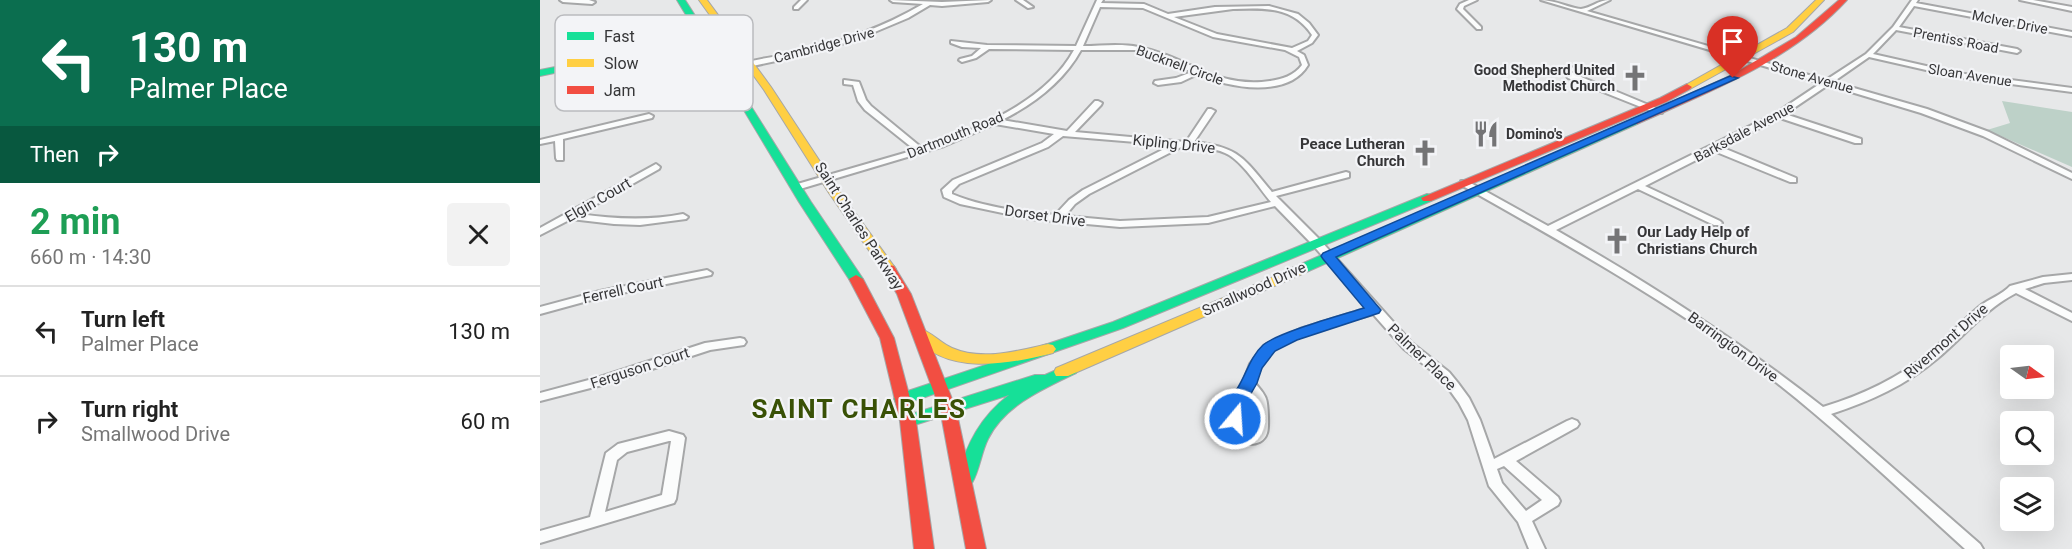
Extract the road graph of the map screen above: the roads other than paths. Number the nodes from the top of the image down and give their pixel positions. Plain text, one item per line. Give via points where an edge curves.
1 (563, 0) edge
2 (681, 0) edge
3 (703, 0) edge
4 (804, 0) edge
5 (893, 0) edge
6 (988, 0) edge
7 (1019, 0) edge
8 (1474, 0) edge
9 (1544, 0) edge
10 (1606, 0) edge
11 (1820, 0) edge
12 (1843, 0) edge
13 (2023, 0) edge
14 (592, 2) dead end
15 (1099, 2) edge
16 (1914, 2) edge
17 (929, 3) junction
18 (1030, 7) dead end
19 (795, 8) dead end
20 (2072, 9) edge
21 (1581, 11) junction
22 (691, 15) edge
23 (713, 15) edge
24 (1168, 16) junction
25 (1479, 28) dead end
26 (1895, 28) junction
27 (2072, 34) edge
28 (953, 42) dead end
29 (987, 47) junction
30 (1077, 47) junction
31 (1294, 50) junction
32 (2018, 51) dead end
33 (1868, 55) junction
34 (1742, 57) junction
35 (962, 60) dead end
36 (753, 63) edge
37 (1762, 63) junction
38 (753, 68) edge
39 (1572, 68) dead end
40 (1197, 72) junction
41 (847, 82) dead end
42 (1829, 82) junction
43 (1158, 83) dead end
44 (2072, 90) edge
45 (1098, 103) dead end
46 (1652, 109) junction
47 (750, 111) edge
48 (1211, 111) dead end
49 (1779, 115) junction
50 (649, 116) dead end
51 (994, 121) junction
52 (1065, 133) junction
53 (559, 137) junction
54 (1857, 141) dead end
55 (540, 142) edge
56 (1186, 143) junction
57 (1715, 148) junction
58 (920, 150) junction
59 (560, 158) dead end
60 (656, 167) dead end
61 (1346, 175) dead end
62 (2072, 176) edge
63 (827, 178) junction
64 (1793, 180) dead end
65 (1464, 183) junction
66 (1638, 186) junction
67 (797, 187) junction
68 (1477, 190) junction
69 (1270, 195) junction
70 (1277, 203) junction
71 (571, 216) junction
72 (683, 217) dead end
73 (1057, 219) junction
74 (1717, 223) dead end
75 (1549, 230) junction
76 (540, 232) edge
77 (1316, 242) junction
78 (1328, 256) junction
79 (707, 273) dead end
80 (2072, 277) edge
81 (2014, 288) junction
82 (1374, 310) junction
83 (540, 311) edge
84 (2072, 317) edge
85 (919, 333) junction
86 (740, 342) dead end
87 (1048, 349) junction
88 (1070, 369) junction
89 (1249, 383) dead end
90 (938, 388) junction
91 (540, 397) edge
92 (902, 399) junction
93 (948, 409) junction
94 (1821, 412) junction
95 (908, 422) junction
96 (1572, 424) dead end
97 (1506, 460) junction
98 (1490, 466) junction
99 (964, 490) junction
100 (1524, 519) junction
101 (596, 521) junction
102 (540, 537) edge
103 (924, 549) edge
104 (976, 549) edge
105 (1537, 549) edge
106 (1975, 549) edge

1 - 14 street
2 - 22 main road, Saint Charles Parkway
3 - 23 main road, Saint Charles Parkway
4 - 19 street
5 - 17 street
6 - 17 street
7 - 18 street
8 - 25 street via 1460,9
9 - 21 street, Stone Avenue
10 - 21 street
11 - 34 main road, Smallwood Drive via 1790,30
12 - 37 main road, Smallwood Drive via 1799,39
13 - 20 street
15 - 24 street via 1144,6
15 - 30 street, Dartmouth Road
16 - 26 street, Barksdale Avenue
16 - 27 street, McIver Drive
17 - 36 street, Cambridge Drive via 870,34
21 - 34 street, Stone Avenue
24 - 31 street via 1215,36
24 - 31 street via 1250,8 1287,11 1303,20 1315,35
26 - 32 street, Prentiss Road
26 - 33 street, Barksdale Avenue
28 - 29 street, Bucknell Circle
29 - 30 street, Bucknell Circle
29 - 35 street
30 - 40 street, Bucknell Circle via 1143,49
30 - 51 street, Dartmouth Road via 1054,82
31 - 40 street, Bucknell Circle via 1305,59 1304,69 1269,84 1233,84
33 - 42 street, Barksdale Avenue
33 - 44 street, Sloan Avenue via 1957,75
34 - 37 street, Stone Avenue
34 - 46 main road, Smallwood Drive
37 - 42 street, Stone Avenue
37 - 46 main road, Smallwood Drive
38 - 63 main road, Saint Charles Parkway
39 - 46 street via 1568,72 1571,76
40 - 43 street
41 - 58 street via 856,84 868,108
42 - 49 street, Barksdale Avenue
42 - 62 street, Stone Avenue via 1965,126
45 - 52 street
46 - 65 main road, Smallwood Drive
46 - 68 main road, Smallwood Drive
47 - 67 main road, Saint Charles Parkway
48 - 56 street
49 - 54 street
49 - 57 street, Barksdale Avenue
50 - 53 street
51 - 52 street, Kipling Drive
51 - 58 street, Dartmouth Road
52 - 56 street, Kipling Drive
52 - 73 street, Dorset Drive via 956,182 946,192 963,202
53 - 55 street
53 - 59 street
56 - 69 street, Kipling Drive via 1216,147 1234,155
56 - 73 street via 1086,192
57 - 64 street
57 - 66 street, Barksdale Avenue
58 - 63 street, Dartmouth Road
60 - 71 street, Elgin Court
61 - 69 street
63 - 67 street, Dartmouth Road
63 - 85 main road, Saint Charles Parkway via 891,271
65 - 68 street, Barrington Drive
65 - 77 main road, Smallwood Drive
66 - 74 street
66 - 75 street, Barksdale Avenue
67 - 92 main road, Saint Charles Parkway via 872,305 887,338
68 - 75 street, Barrington Drive
68 - 78 main road, Smallwood Drive
69 - 70 street, Kipling Drive
70 - 73 street, Dorset Drive via 1196,221 1129,224
70 - 77 street, Kipling Drive
71 - 72 street via 629,224
71 - 76 street, Elgin Court
75 - 94 street, Barrington Drive via 1677,308
77 - 78 street, Palmer Place
77 - 87 main road, Smallwood Drive via 1118,325
78 - 82 street, Palmer Place
78 - 88 main road, Smallwood Drive
79 - 83 street, Ferrell Court via 600,294
80 - 81 street, Rivermont Drive
81 - 84 street
81 - 94 street, Rivermont Drive via 1993,300 1916,369 1893,384 1877,394
82 - 89 street via 1269,348
82 - 98 street, Palmer Place via 1454,386 1474,420
85 - 87 main road via 943,350 976,359 1008,358
85 - 90 main road, Saint Charles Parkway
86 - 91 street, Ferguson Court via 709,346
87 - 90 main road, Smallwood Drive
88 - 93 main road, Smallwood Drive
88 - 99 main road via 1017,395 996,413 974,442
90 - 92 main road, Smallwood Drive
90 - 93 main road, Saint Charles Parkway
92 - 95 main road, Saint Charles Parkway
93 - 95 main road, Smallwood Drive
93 - 99 main road, Saint Charles Parkway
94 - 106 street, Barrington Drive
95 - 103 main road, Saint Charles Parkway
96 - 97 street
97 - 98 street
97 - 100 street via 1553,501
98 - 100 street, Palmer Place via 1496,486
99 - 104 main road, Saint Charles Parkway
100 - 105 street, Palmer Place
101 - 101 street via 669,499 678,438 669,436 623,448 611,457
101 - 102 street

